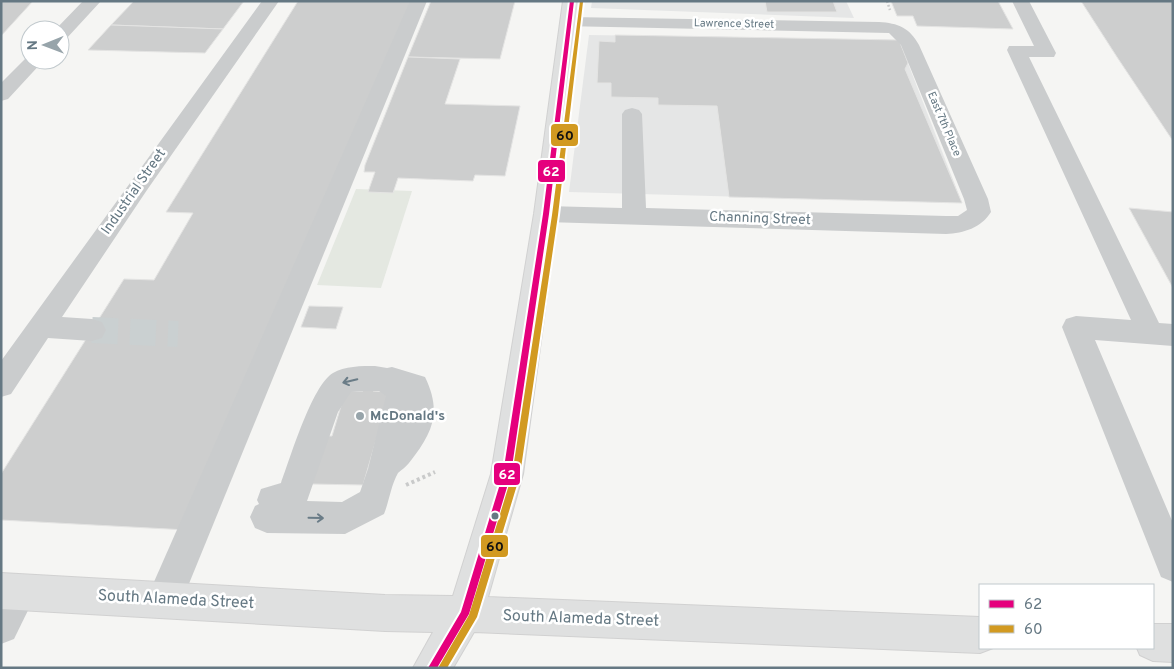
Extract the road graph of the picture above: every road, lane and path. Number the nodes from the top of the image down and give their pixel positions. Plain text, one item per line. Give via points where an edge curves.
1 (92, 1) edge
2 (271, 1) edge
3 (419, 1) edge
4 (887, 1) edge
5 (1020, 1) edge
6 (571, 11) edge
7 (895, 21) junction
8 (70, 24) edge
9 (25, 70) edge
10 (1, 95) edge
11 (632, 114) dead end
12 (546, 214) junction
13 (634, 216) junction
14 (973, 220) joint
15 (41, 327) junction
16 (92, 330) tunnel mouth
17 (1162, 334) edge
18 (1, 385) edge
19 (435, 472) dead end
20 (395, 477) junction
21 (1173, 564) edge
22 (10, 592) edge
23 (164, 600) junction
24 (465, 614) junction
25 (1, 626) edge
26 (979, 635) edge
27 (1154, 642) edge
28 (1173, 642) edge
29 (432, 668) edge

1 - 8 street
2 - 15 street, Industrial Street
3 - 23 street
4 - 7 path
5 - 17 street via 1048,53 1016,50
6 - 7 street, Lawrence Street via 873,27
6 - 12 main road
7 - 14 street, East 7th Place via 906,36 976,199 979,212
9 - 10 street
11 - 13 street
12 - 13 street, Channing Street
12 - 24 main road via 507,474
13 - 14 street, Channing Street via 946,225
15 - 16 street
15 - 18 street, Industrial Street
17 - 21 street via 1076,327
19 - 20 path
20 -> 20 street via 402,393 393,382 385,379 342,382 325,406 294,493 270,509 345,518 372,503
22 - 23 main road, South Alameda Street
22 - 25 street
23 - 24 main road, South Alameda Street via 385,613
24 - 26 main road, South Alameda Street
24 - 29 main road
27 - 28 main road

